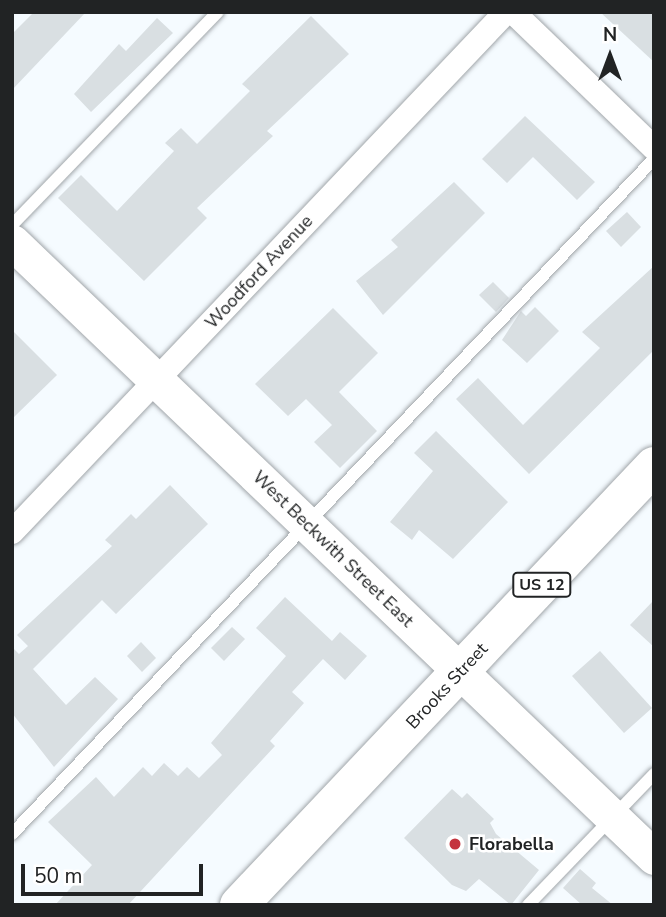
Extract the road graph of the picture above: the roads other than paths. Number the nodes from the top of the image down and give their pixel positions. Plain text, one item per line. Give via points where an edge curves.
1 (218, 12) edge
2 (506, 12) edge
3 (513, 12) edge
4 (654, 148) edge
5 (654, 159) edge
6 (12, 225) edge
7 (12, 242) edge
8 (159, 378) junction
9 (654, 466) edge
10 (308, 526) junction
11 (12, 532) edge
12 (460, 673) junction
13 (654, 774) edge
14 (612, 817) junction
15 (12, 834) edge
16 (654, 857) edge
17 (239, 905) edge
18 (528, 905) edge

1 - 6 lane
2 - 8 street, Woodford Avenue
3 - 4 street
5 - 10 lane
7 - 8 street, West Beckwith Street East
8 - 10 street, West Beckwith Street East
8 - 11 street, Woodford Avenue
9 - 12 highway, Brooks Street / US 12
10 - 12 street, West Beckwith Street East
10 - 15 lane
12 - 14 street, West Beckwith Street East
12 - 17 highway, Brooks Street / US 12
13 - 14 lane
14 - 16 street, West Beckwith Street East
14 - 18 lane

